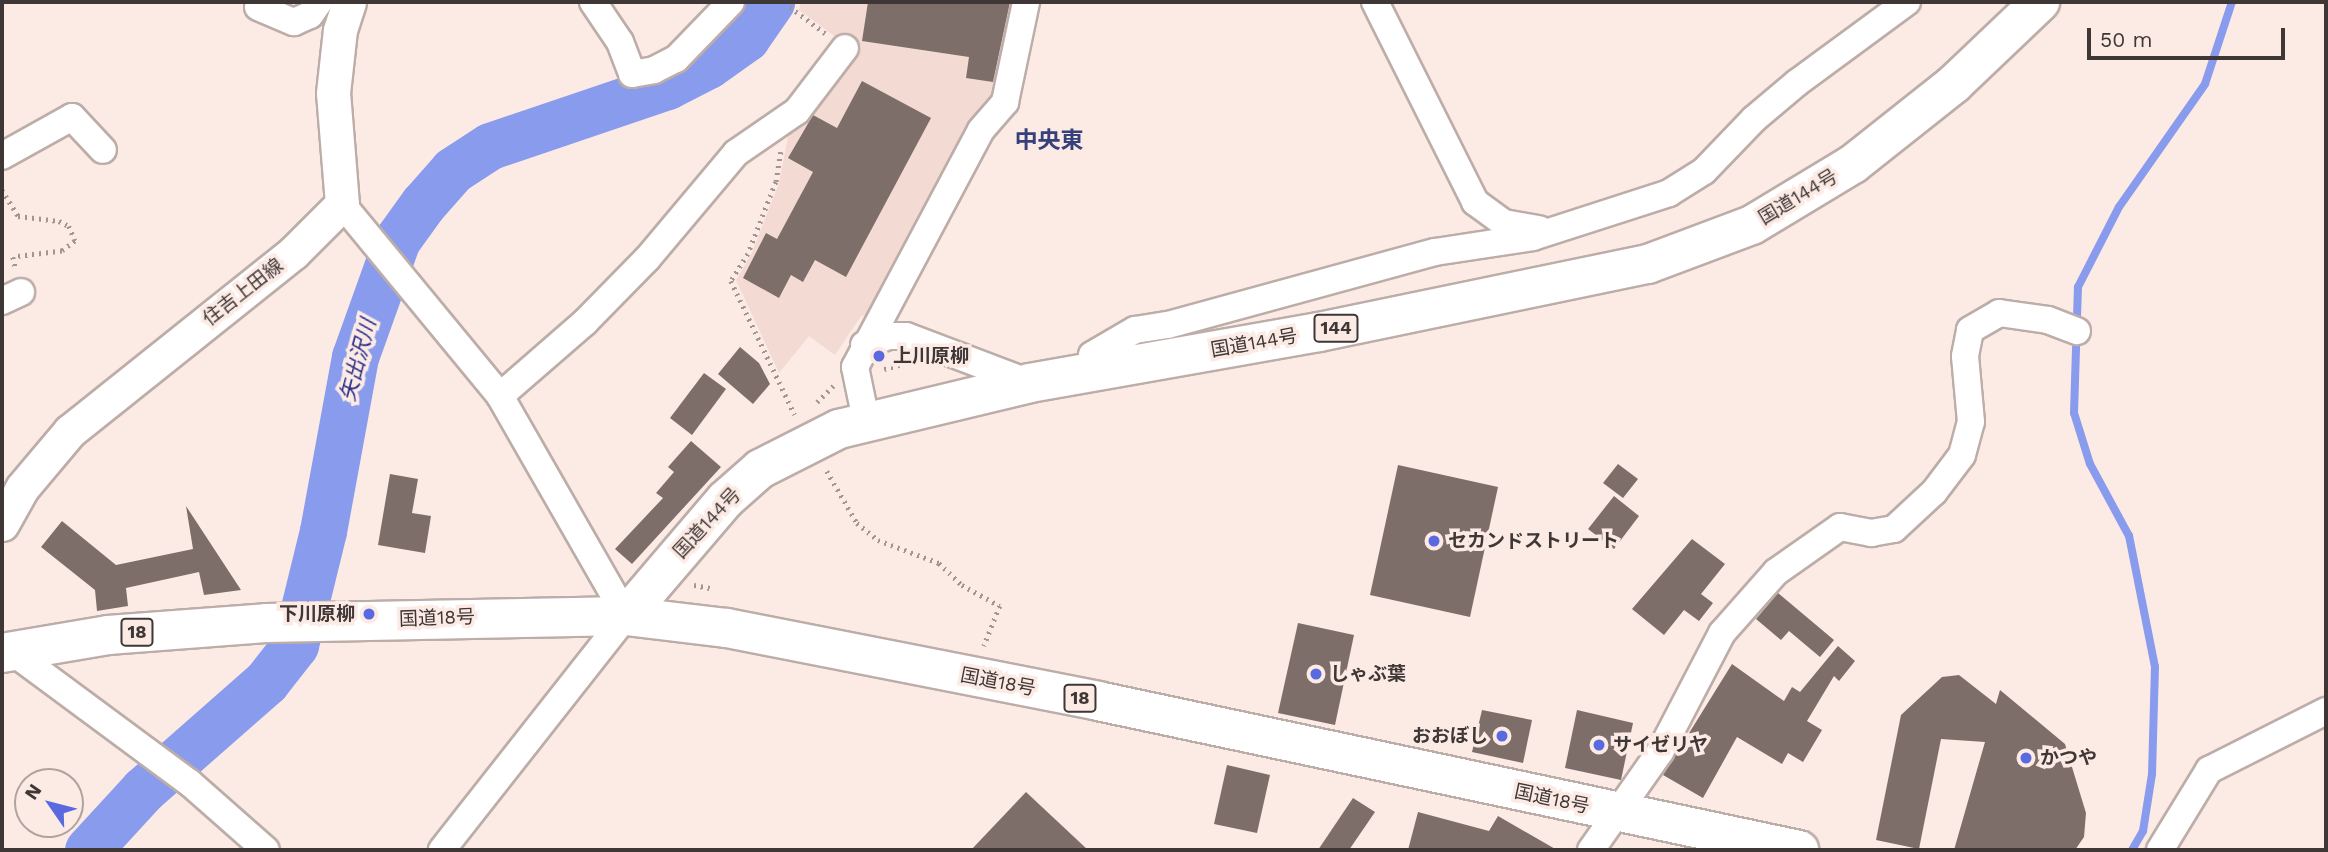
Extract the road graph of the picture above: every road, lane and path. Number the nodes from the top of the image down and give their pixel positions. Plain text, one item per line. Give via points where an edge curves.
1 (318, 2) edge
2 (349, 2) edge
3 (593, 2) edge
4 (731, 2) edge
5 (791, 2) edge
6 (1027, 2) edge
7 (1375, 2) edge
8 (1907, 2) edge
9 (2040, 2) edge
10 (258, 7) dead end
11 (845, 48) joint
12 (786, 121) junction
13 (103, 150) dead end
14 (2, 156) edge
15 (2, 190) edge
16 (342, 204) junction
17 (1551, 231) junction
18 (11, 297) edge
19 (2077, 331) dead end
20 (864, 345) junction
21 (1091, 371) junction
22 (1030, 383) junction
23 (499, 396) junction
24 (866, 420) junction
25 (805, 429) junction
26 (2, 524) edge
27 (626, 616) junction
28 (4, 648) edge
29 (980, 678) junction
30 (2326, 711) edge
31 (1619, 814) junction
32 (266, 850) edge
33 (442, 850) edge
34 (1591, 850) edge
35 (1799, 850) edge
36 (2160, 850) edge

1 - 10 street via 310,15 294,22
2 - 16 main road via 340,30 332,93
3 - 4 street via 620,42 632,74 676,59
5 - 11 path via 790,7
6 - 20 street via 1005,102 981,130
7 - 17 street via 1475,202 1504,223
8 - 17 street via 1754,119 1703,171 1669,192
9 - 21 highway, 国道144号 / 144 via 1954,84 1853,164 1752,225 1648,264 1319,332
11 - 12 street
12 - 23 street via 737,153 648,259 585,322
12 - 25 path via 776,182 748,254 731,281
13 - 14 street via 72,117
15 - 18 path via 18,216 59,221 69,226 75,242 62,251 13,257
16 - 23 street
16 - 26 main road, 住吉上田線 via 293,253 70,431 22,488
17 - 21 street via 1435,252 1168,326 1135,330 1092,355
19 - 31 street via 2048,320 1999,313 1970,330 1965,356 1971,422 1955,464 1934,492 1894,529 1871,533 1840,527 1776,572 1722,633 1660,752
20 - 22 street via 889,336 906,336
20 - 24 street via 854,378
21 - 22 highway, 国道144号 / 144
22 - 24 highway, 国道144号 / 144
23 - 27 street
24 - 25 highway, 国道144号 / 144
25 - 27 highway, 国道144号 / 144 via 725,500
25 - 29 path via 838,497 857,523 878,540 939,563 962,585 1000,606 986,633
27 - 28 highway, 国道18号 / 18 via 266,623
27 - 29 highway, 国道18号 / 18 via 727,628
27 - 33 street
28 - 32 street via 190,783
29 - 31 highway, 国道18号 / 18
30 - 36 street via 2209,770
31 - 34 street
31 - 35 highway, 国道18号 / 18

